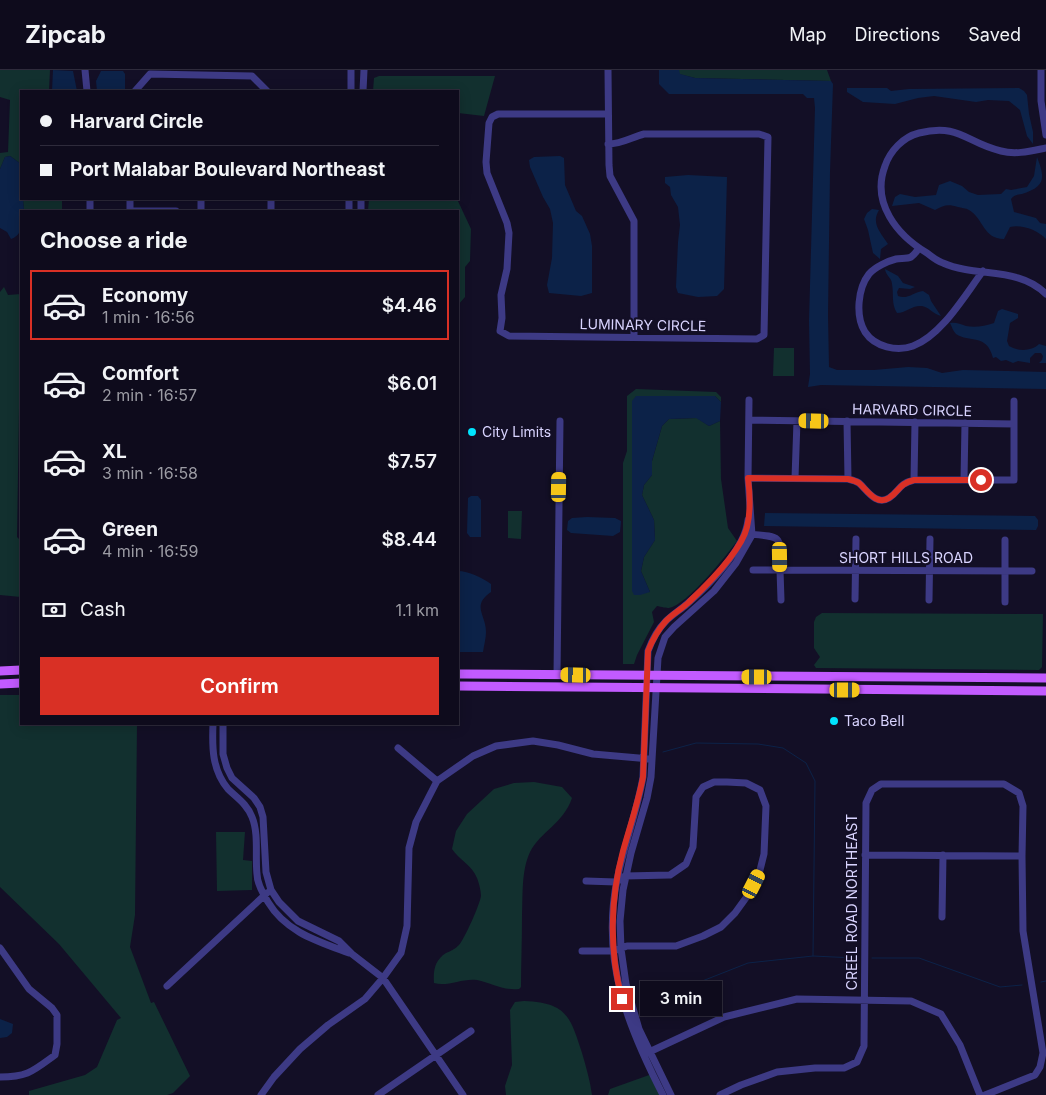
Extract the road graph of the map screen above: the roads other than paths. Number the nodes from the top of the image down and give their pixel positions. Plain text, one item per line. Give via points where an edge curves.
1 (85, 70) edge
2 (351, 70) edge
3 (364, 70) edge
4 (608, 70) edge
5 (1041, 70) edge
6 (87, 90) edge
7 (135, 90) edge
8 (266, 90) edge
9 (351, 90) edge
10 (363, 90) edge
11 (608, 114) junction
12 (1046, 136) edge
13 (608, 144) junction
14 (1046, 148) edge
15 (919, 248) junction
16 (983, 271) junction
17 (1046, 294) edge
18 (634, 337) junction
19 (749, 400) dead end
20 (1014, 401) dead end
21 (749, 420) junction
22 (560, 421) dead end
23 (797, 421) junction
24 (847, 421) junction
25 (915, 422) junction
26 (965, 423) junction
27 (1014, 424) junction
28 (748, 478) junction
29 (795, 478) junction
30 (848, 479) junction
31 (914, 480) junction
32 (964, 480) junction
33 (748, 534) junction
34 (856, 539) dead end
35 (930, 539) dead end
36 (1005, 540) dead end
37 (753, 570) dead end
38 (780, 570) junction
39 (856, 570) junction
40 (929, 571) junction
41 (1005, 571) junction
42 (1032, 571) dead end
43 (780, 600) dead end
44 (855, 600) dead end
45 (929, 600) dead end
46 (1005, 602) dead end
47 (20, 670) edge
48 (0, 671) edge
49 (459, 674) edge
50 (556, 675) junction
51 (646, 676) junction
52 (657, 676) junction
53 (810, 677) junction
54 (828, 677) junction
55 (952, 678) junction
56 (978, 678) junction
57 (1046, 678) edge
58 (20, 683) edge
59 (0, 684) edge
60 (459, 686) edge
61 (545, 687) junction
62 (645, 688) junction
63 (656, 688) junction
64 (794, 689) junction
65 (816, 690) junction
66 (936, 690) junction
67 (963, 691) junction
68 (1046, 691) edge
69 (213, 725) edge
70 (223, 725) edge
71 (398, 748) dead end
72 (649, 759) junction
73 (437, 781) junction
74 (865, 855) junction
75 (942, 855) junction
76 (1022, 856) junction
77 (625, 876) junction
78 (586, 881) dead end
79 (616, 882) junction
80 (271, 890) junction
81 (264, 895) junction
82 (942, 917) dead end
83 (0, 948) edge
84 (582, 950) dead end
85 (617, 950) junction
86 (352, 954) junction
87 (383, 978) junction
88 (167, 986) dead end
89 (864, 999) junction
90 (471, 1031) dead end
91 (646, 1053) junction
92 (437, 1055) junction
93 (0, 1077) edge
94 (261, 1095) edge
95 (378, 1095) edge
96 (463, 1095) edge
97 (662, 1095) edge
98 (671, 1095) edge
99 (720, 1095) edge
100 (980, 1095) edge
101 (985, 1095) edge

1 - 6 street
2 - 9 street
3 - 10 street
4 - 11 street
5 - 12 street
7 - 8 street via 150,74 252,76
11 - 13 street
11 - 18 street, LUMINARY CIRCLE via 498,114 489,123 487,172 508,233 500,331 509,336
13 - 18 street via 610,176 634,221
13 - 18 street, LUMINARY CIRCLE via 644,134 759,134 768,137 764,335 757,339
14 - 15 street via 1017,153 1001,151 958,132 937,129 916,134 902,142 890,154 884,168 881,187 884,207 895,226
15 - 16 street via 942,263
15 - 16 street via 910,257 882,264 870,273 862,286 860,317 865,332 877,344 893,349 912,347 928,338
16 - 17 street via 1018,277
19 - 21 street
20 - 27 street
21 - 23 street, HARVARD CIRCLE
21 - 28 street
22 - 50 street
23 - 24 street, HARVARD CIRCLE
23 - 29 street
24 - 25 street, HARVARD CIRCLE
24 - 30 street
25 - 26 street, HARVARD CIRCLE
25 - 31 street
26 - 27 street, HARVARD CIRCLE
26 - 32 street
27 - 32 street via 1014,480
28 - 29 street
28 - 33 street
29 - 30 street
30 - 31 street via 858,482 872,497 881,500 888,498 904,482
31 - 32 street
33 - 38 street via 776,538 780,543
33 - 51 street via 708,584 654,636 648,651
33 - 52 street via 736,563 714,591 665,637 658,658
34 - 39 street
35 - 40 street
36 - 41 street
37 - 38 street, SHORT HILLS ROAD
38 - 39 street, SHORT HILLS ROAD
38 - 43 street
39 - 40 street, SHORT HILLS ROAD
39 - 44 street
40 - 41 street, SHORT HILLS ROAD
40 - 45 street
41 - 42 street, SHORT HILLS ROAD
41 - 46 street
47 - 48 main road
49 - 50 main road
50 - 51 main road
50 - 61 main road
51 - 52 main road
51 - 62 street
52 - 53 main road
52 - 63 street
53 - 54 main road
53 - 64 main road
54 - 55 main road
54 - 65 main road via 816,686
55 - 56 main road
55 - 66 main road
56 - 57 main road
56 - 67 main road
58 - 59 main road
60 - 61 main road
61 - 62 main road
62 - 63 main road
62 - 72 street
63 - 64 main road
63 - 72 street
64 - 65 main road
65 - 66 main road
66 - 67 main road
67 - 68 main road
69 - 81 street via 214,760 220,777 252,815 257,876
70 - 80 street via 227,768 232,778 254,798 263,816 266,872
71 - 73 street
72 - 73 street via 593,754 533,741 496,746 473,756
72 - 77 street via 647,798
72 - 79 street
73 - 87 street via 416,822 409,848 408,926 402,953
74 - 75 street
74 - 76 street, CREEL ROAD NORTHEAST via 866,803 872,790 881,784 1004,784 1019,793 1023,806
74 - 89 street, CREEL ROAD NORTHEAST
75 - 76 street
75 - 82 street
76 - 101 street, CREEL ROAD NORTHEAST via 1024,931 1043,1054 1035,1075
77 - 79 street
77 - 85 street
77 - 85 street via 670,875 686,864 694,847 696,797 703,787 714,782 728,782 746,783 760,790 766,806 764,854 759,874 735,913 721,927 676,946 627,946
78 - 79 street
79 - 85 street via 612,921
80 - 81 street
80 - 86 street via 298,921 339,941
81 - 86 street via 275,914 288,926 311,939
81 - 88 street
83 - 93 street via 29,989 57,1015 57,1040 55,1055 31,1072 16,1077
84 - 85 street
85 - 91 street
86 - 87 street
87 - 92 street
87 - 94 street via 365,999 300,1049
89 - 91 street via 797,999 724,1016
89 - 99 street, CREEL ROAD NORTHEAST via 864,1046 857,1062 844,1068 777,1072
89 - 100 street via 911,1001 942,1014 960,1045
90 - 92 street
91 - 97 street
91 - 98 street
92 - 95 street
92 - 96 street

